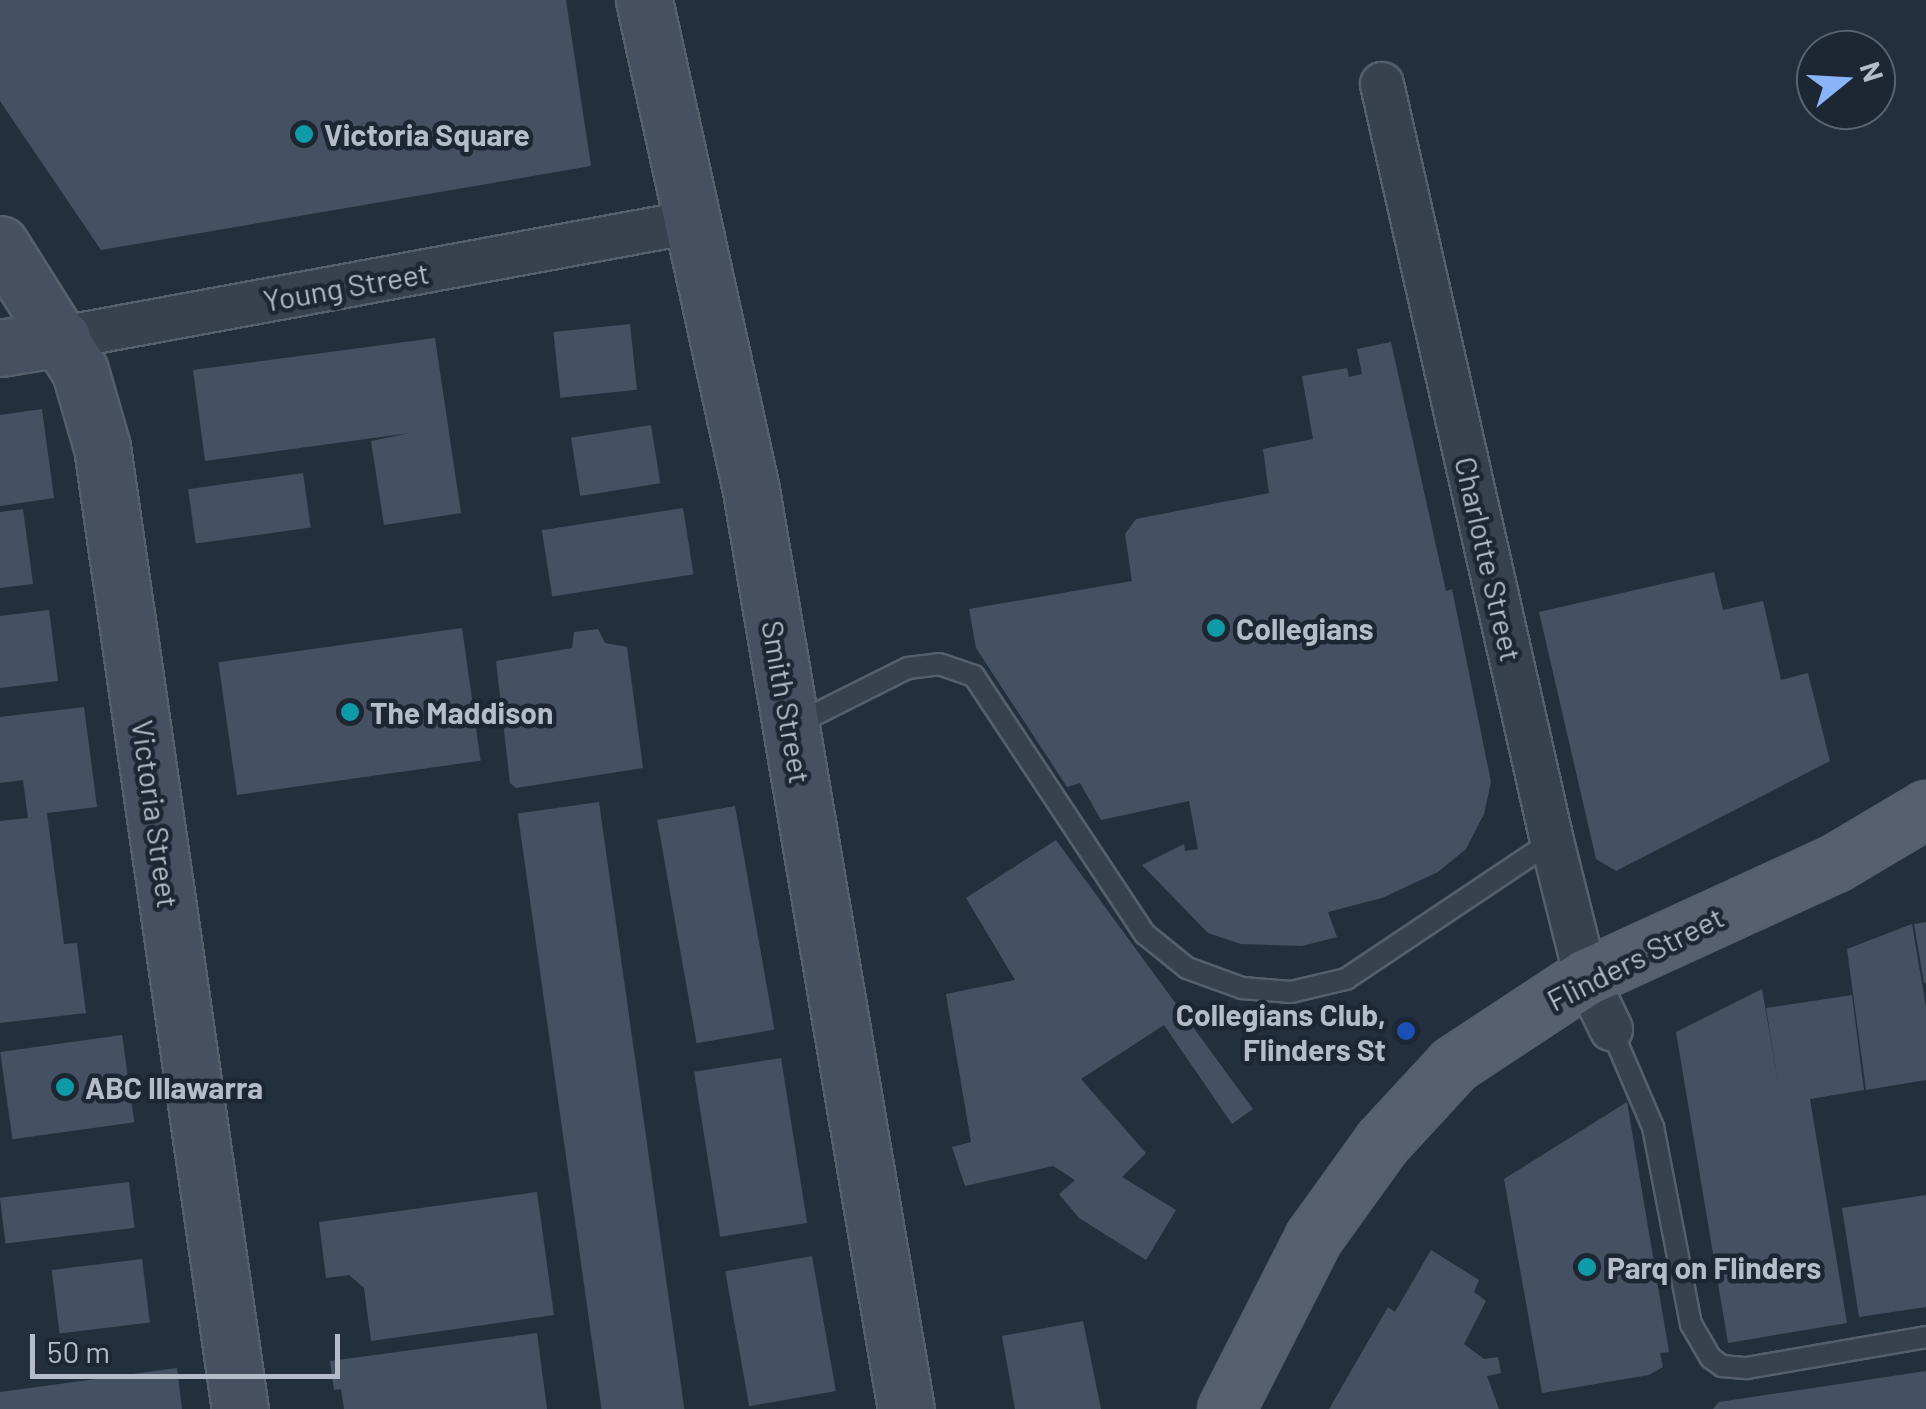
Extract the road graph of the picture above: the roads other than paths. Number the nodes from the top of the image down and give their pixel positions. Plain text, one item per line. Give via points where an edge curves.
1 (644, 0) edge
2 (1382, 84) dead end
3 (692, 222) junction
4 (0, 244) edge
5 (62, 338) junction
6 (0, 348) edge
7 (792, 727) junction
8 (1926, 809) edge
9 (1552, 841) junction
10 (1586, 977) junction
11 (1611, 1029) joint
12 (1926, 1337) edge
13 (240, 1409) edge
14 (906, 1409) edge
15 (1226, 1409) edge

1 - 3 street, Smith Street
2 - 9 street, Charlotte Street
3 - 5 street, Young Street
3 - 7 street, Smith Street via 751,490
4 - 5 street, Victoria Street
5 - 6 street, Young Street
5 - 13 street, Victoria Street via 80,371 102,448
7 - 9 lane via 908,668 939,664 974,676 1144,934 1187,968 1242,988 1291,992 1346,979
7 - 14 street, Smith Street
8 - 10 main road, Flinders Street via 1835,863
9 - 10 street, Charlotte Street
10 - 11 street, Charlotte Street
10 - 15 main road, Flinders Street via 1454,1064 1382,1142 1313,1238
11 - 12 lane via 1653,1127 1691,1324 1711,1358 1747,1368

